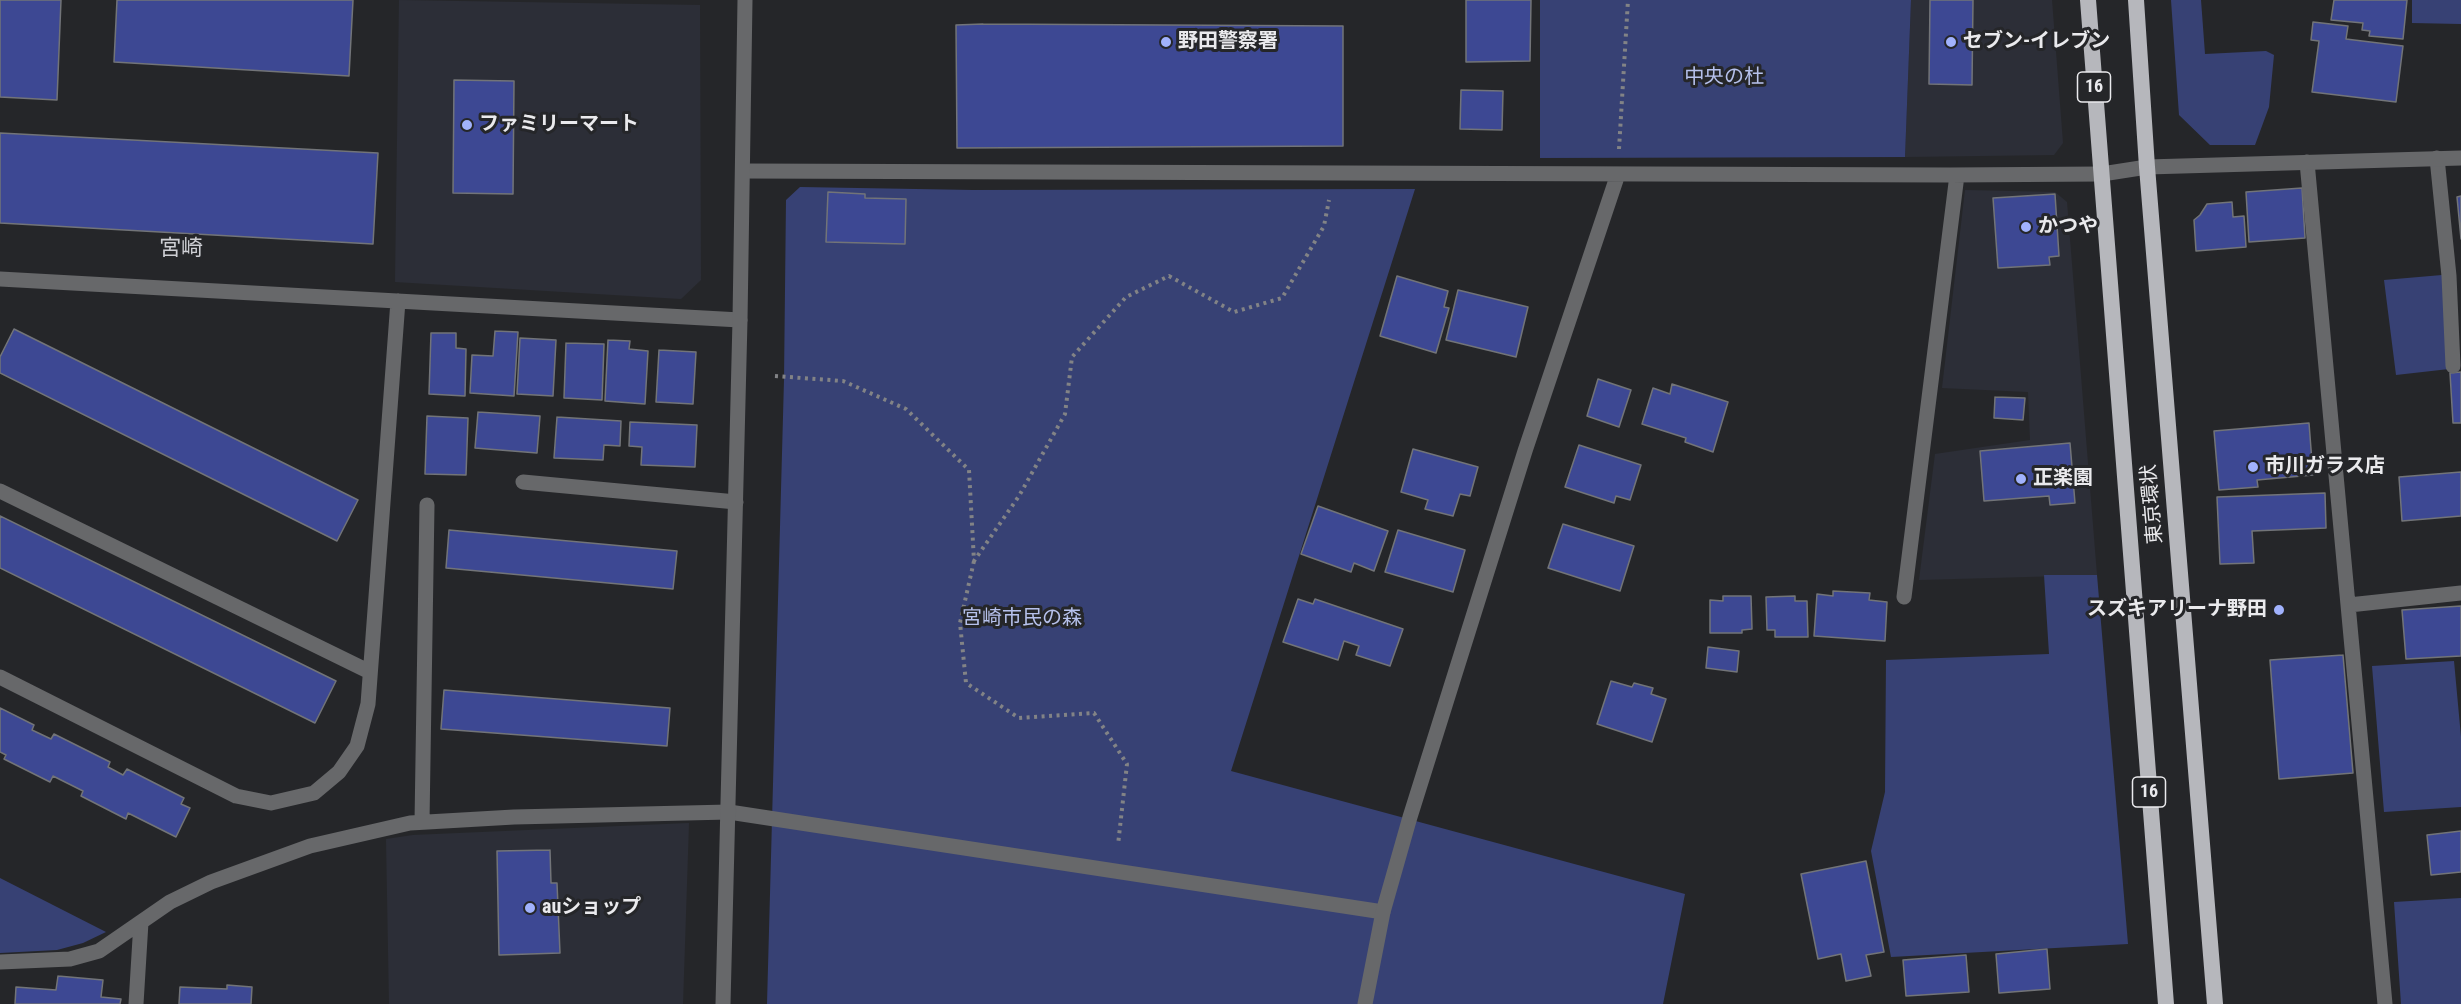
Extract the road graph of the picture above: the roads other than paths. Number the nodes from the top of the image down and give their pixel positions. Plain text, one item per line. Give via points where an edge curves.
1 (745, 0) edge
2 (2088, 0) edge
3 (2136, 0) edge
4 (2437, 158) junction
5 (2461, 158) edge
6 (2307, 162) junction
7 (2147, 167) junction
8 (743, 171) junction
9 (1618, 174) junction
10 (2102, 174) junction
11 (1957, 175) junction
12 (0, 279) edge
13 (398, 302) junction
14 (740, 320) junction
15 (2453, 366) dead end
16 (522, 482) dead end
17 (0, 491) edge
18 (736, 502) junction
19 (427, 504) dead end
20 (2461, 592) edge
21 (1904, 597) dead end
22 (2349, 605) junction
23 (370, 672) junction
24 (0, 677) edge
25 (729, 812) junction
26 (422, 822) junction
27 (1383, 912) junction
28 (141, 922) junction
29 (0, 962) edge
30 (136, 1004) edge
31 (723, 1004) edge
32 (1365, 1004) edge
33 (2166, 1004) edge
34 (2215, 1004) edge
35 (2385, 1004) edge

1 - 8 street
2 - 10 highway, 東京環状 / 16
3 - 7 highway, 東京環状
4 - 5 street
4 - 6 street
4 - 15 street
6 - 7 street
6 - 22 street
7 - 10 street
7 - 34 highway, 東京環状
8 - 9 street
8 - 14 street
9 - 11 street
9 - 27 street via 1525,451
10 - 11 street
10 - 33 highway, 東京環状 / 16
11 - 21 street
12 - 13 street
13 - 14 street
13 - 23 street
14 - 18 street
16 - 18 street
17 - 23 street
18 - 25 street
19 - 26 street
20 - 22 street
22 - 35 street
23 - 24 street via 368,704 357,746 339,772 314,793 271,803 236,796
25 - 26 street
25 - 27 street
25 - 31 street
26 - 28 street via 310,846 211,882
27 - 32 street
28 - 29 street via 99,951 70,958
28 - 30 street

